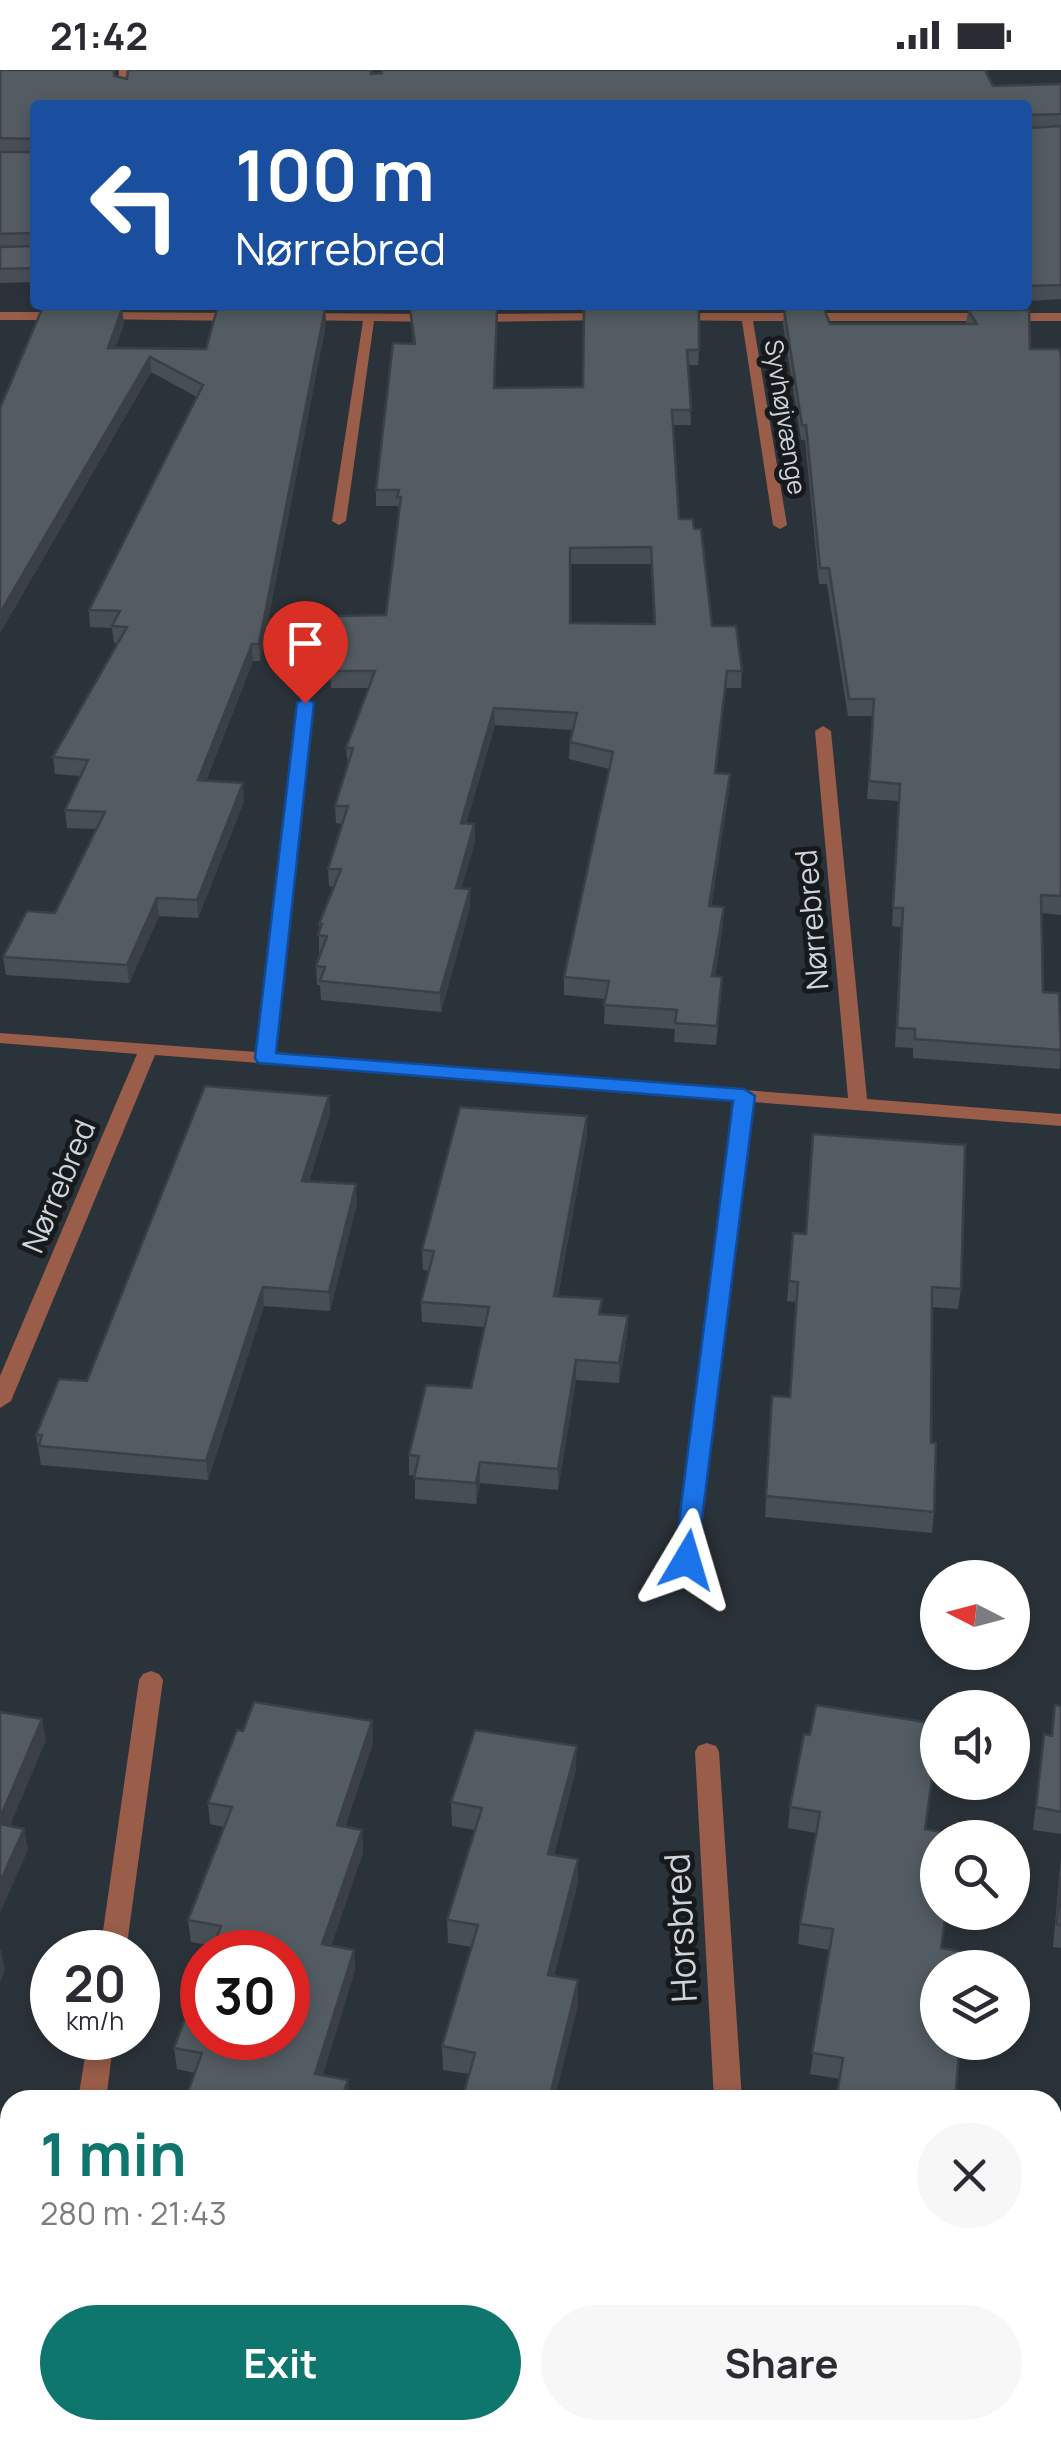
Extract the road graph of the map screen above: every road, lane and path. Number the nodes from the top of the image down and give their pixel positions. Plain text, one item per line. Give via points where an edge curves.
1 (124, 70) edge
2 (123, 86) edge
3 (903, 311) edge
4 (377, 314) edge
5 (0, 316) edge
6 (73, 316) edge
7 (91, 316) edge
8 (255, 317) edge
9 (274, 317) edge
10 (617, 317) edge
11 (654, 317) edge
12 (746, 317) junction
13 (1061, 317) edge
14 (441, 318) edge
15 (460, 318) edge
16 (339, 521) dead end
17 (780, 524) dead end
18 (305, 703) dead end
19 (823, 731) dead end
20 (0, 1038) edge
21 (148, 1050) junction
22 (265, 1058) junction
23 (744, 1096) junction
24 (858, 1104) junction
25 (1061, 1120) edge
26 (0, 1401) edge
27 (687, 1560) dead end
28 (151, 1680) dead end
29 (707, 1752) dead end
30 (116, 1930) edge
31 (98, 2060) edge
32 (93, 2090) edge
33 (727, 2090) edge

1 - 2 street
3 - 12 street, Syvhøjvænge
3 - 13 street, Syvhøjvænge
4 - 9 street
4 - 14 street
4 - 16 street
5 - 6 street
7 - 8 street
10 - 15 street
11 - 12 street, Syvhøjvænge
12 - 17 street, Syvhøjvænge
18 - 22 street
19 - 24 street, Nørrebred
20 - 21 street
21 - 22 street
21 - 26 street, Nørrebred
22 - 23 street
23 - 24 street
23 - 27 street
24 - 25 street
28 - 30 street
29 - 33 street, Horsbred
31 - 32 street

